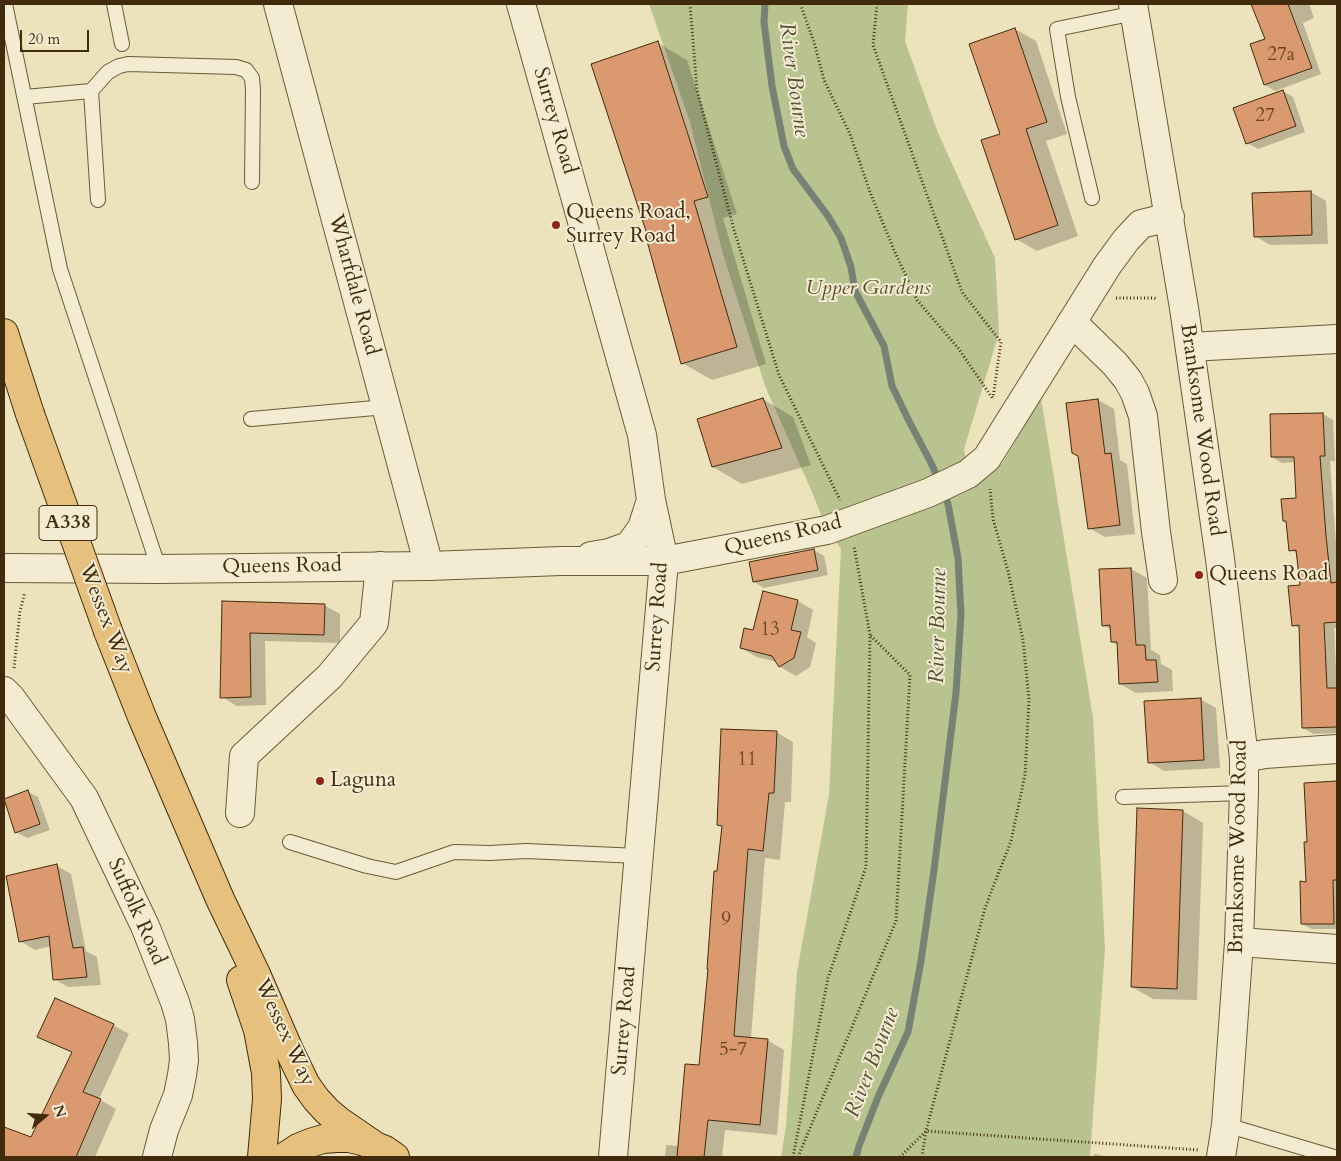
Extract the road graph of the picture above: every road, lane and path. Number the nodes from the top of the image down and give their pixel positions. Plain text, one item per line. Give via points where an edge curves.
1 (5, 4) edge
2 (114, 4) edge
3 (278, 4) edge
4 (521, 4) edge
5 (690, 4) edge
6 (801, 4) edge
7 (877, 4) edge
8 (1134, 9) edge
9 (122, 44) dead end
10 (91, 91) junction
11 (24, 97) junction
12 (252, 182) dead end
13 (1092, 198) dead end
14 (98, 200) dead end
15 (1170, 217) junction
16 (1184, 308) junction
17 (1078, 312) junction
18 (4, 333) edge
19 (1337, 339) edge
20 (1190, 347) junction
21 (386, 407) junction
22 (250, 419) dead end
23 (987, 458) junction
24 (651, 500) junction
25 (850, 521) junction
26 (560, 561) junction
27 (664, 561) junction
28 (380, 566) junction
29 (429, 566) junction
30 (4, 568) edge
31 (32, 568) junction
32 (159, 569) junction
33 (1164, 580) dead end
34 (870, 636) junction
35 (7, 694) edge
36 (1337, 749) edge
37 (1244, 758) junction
38 (1244, 793) junction
39 (1123, 798) dead end
40 (240, 813) dead end
41 (290, 842) dead end
42 (639, 856) junction
43 (220, 899) junction
44 (1239, 942) junction
45 (1337, 948) edge
46 (1226, 1125) junction
47 (926, 1131) junction
48 (384, 1151) edge
49 (1221, 1154) edge
50 (156, 1157) edge
51 (262, 1157) edge
52 (284, 1157) edge
53 (613, 1157) edge
54 (793, 1157) edge
55 (798, 1157) edge
56 (900, 1157) edge
57 (922, 1157) edge
58 (1334, 1157) edge

1 - 11 lane
2 - 9 lane
3 - 21 street, Wharfdale Road
4 - 24 street, Surrey Road via 642,436
5 - 25 path via 697,90 734,230 770,348 779,375
6 - 7 path via 824,80 850,134 870,192 916,300 958,348 993,399 1000,342 962,292 873,45
8 - 13 lane via 1057,29 1068,97
8 - 15 street, Branksome Wood Road
10 - 11 lane
10 - 12 lane via 108,72 128,64 246,70 252,78 253,90
10 - 14 lane
11 - 32 lane via 60,269
15 - 16 street, Branksome Wood Road
15 - 17 street, Queens Road via 1141,224 1126,240
16 - 17 path via 1154,298 1106,298
16 - 20 street, Branksome Wood Road
17 - 23 street, Queens Road
17 - 33 street via 1128,380 1143,416 1146,534
18 - 43 highway, Wessex Way / A338, bridge via 108,631
19 - 20 street
20 - 37 street, Branksome Wood Road
21 - 22 lane
21 - 29 street, Wharfdale Road
23 - 25 street, Queens Road via 968,474 940,487
23 - 47 path via 993,518 1023,640 1029,699 1025,775 1011,841 985,908
24 - 26 street, Queens Road via 642,528 629,546 609,553
24 - 27 street, Surrey Road
25 - 27 street, Queens Road via 827,530
25 - 34 path
26 - 27 street, Queens Road
26 - 29 street, Queens Road
27 - 42 street, Surrey Road
28 - 29 street, Queens Road
28 - 32 street, Queens Road
28 - 40 street via 374,623 330,676 244,756
30 - 31 street, Queens Road
31 - 32 street, Queens Road
31 - 35 path via 20,611
34 - 54 path via 866,866 828,978
34 - 55 path via 910,675 896,921
35 - 50 street, Suffolk Road via 84,798 144,926 175,1002 183,1043 183,1067 178,1095
36 - 37 street
37 - 38 street, Branksome Wood Road
38 - 39 lane
38 - 44 street, Branksome Wood Road
41 - 42 lane via 396,872 454,852 526,851
42 - 53 street, Surrey Road
43 - 48 highway, Wessex Way via 306,1084 327,1111
43 - 51 highway, Wessex Way via 230,951 258,1030 266,1073
44 - 45 street
44 - 46 street, Branksome Wood Road
46 - 49 street, Branksome Wood Road
46 - 58 lane
47 - 49 path
47 - 56 path
47 - 57 path
48 - 52 highway via 349,1138 323,1139

